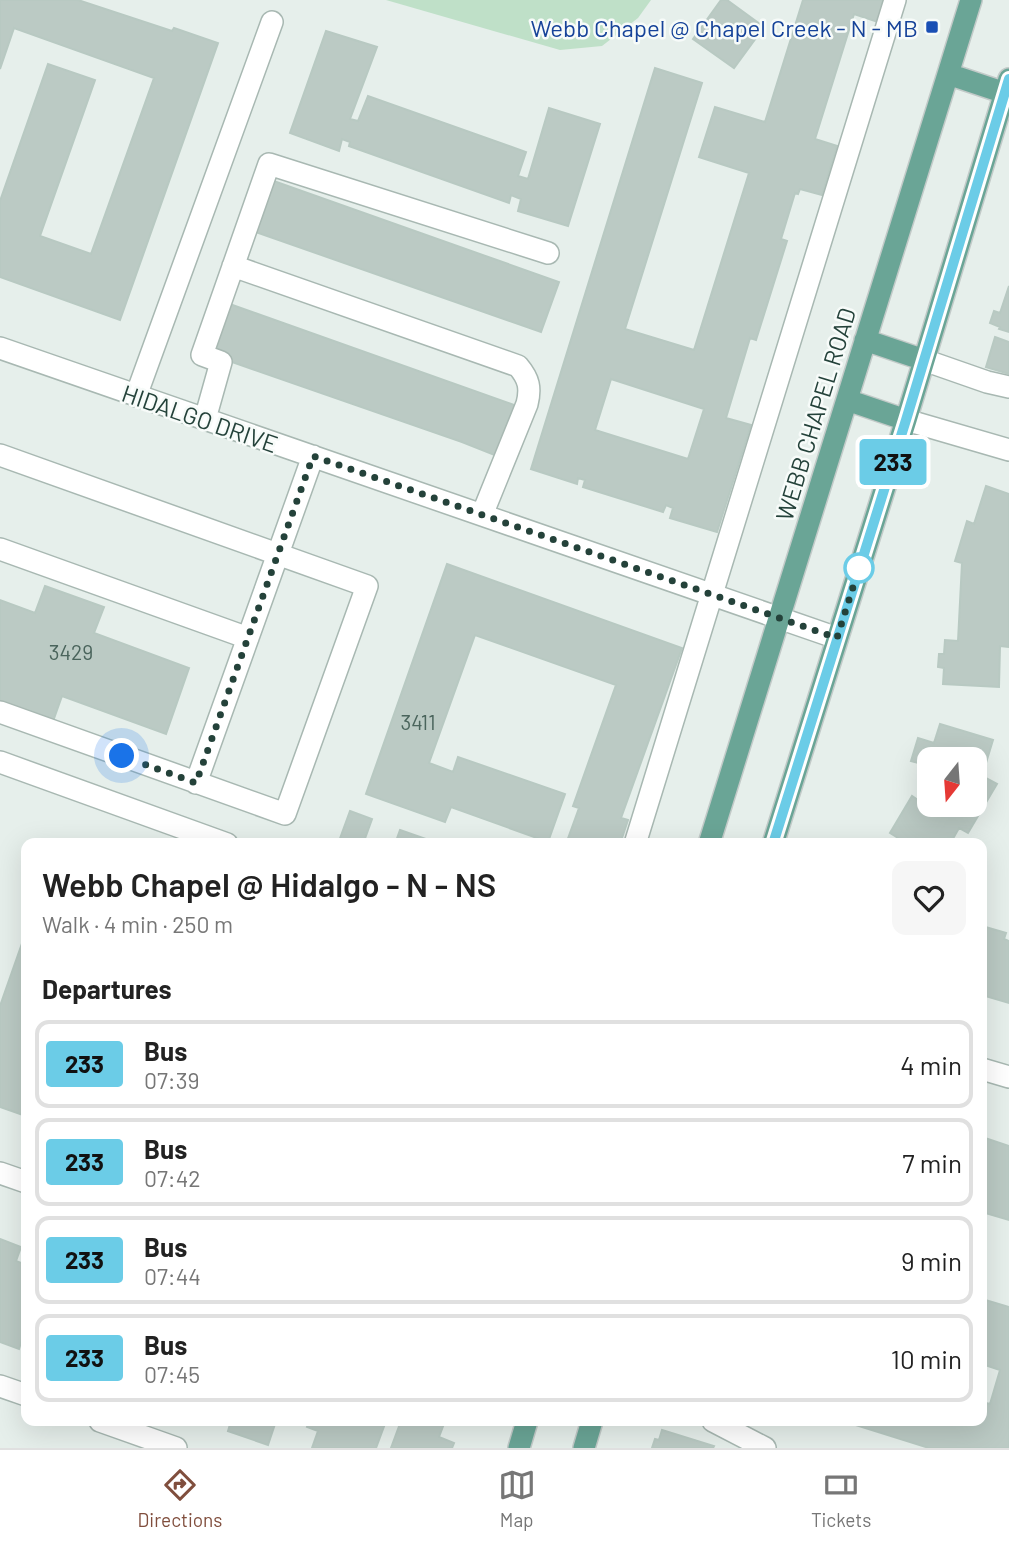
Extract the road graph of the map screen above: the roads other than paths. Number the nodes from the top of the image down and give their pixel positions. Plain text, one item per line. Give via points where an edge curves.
1 (895, 0) edge
2 (971, 0) edge
3 (272, 22) dead end
4 (947, 74) junction
5 (1008, 91) edge
6 (548, 253) dead end
7 (233, 266) junction
8 (865, 340) junction
9 (0, 348) edge
10 (924, 360) junction
11 (1009, 387) edge
12 (136, 396) junction
13 (846, 400) junction
14 (205, 419) junction
15 (906, 420) junction
16 (1009, 450) edge
17 (0, 455) edge
18 (313, 456) junction
19 (482, 515) junction
20 (0, 549) edge
21 (278, 554) junction
22 (712, 594) junction
23 (780, 618) junction
24 (248, 638) junction
25 (837, 638) junction
26 (0, 712) edge
27 (0, 762) edge
28 (196, 783) junction
29 (211, 838) edge
30 (637, 838) edge
31 (711, 838) edge
32 (775, 838) edge
33 (987, 1070) edge
34 (1009, 1077) edge
35 (0, 1173) edge
36 (21, 1180) edge
37 (0, 1385) edge
38 (21, 1393) edge
39 (114, 1426) edge
40 (526, 1426) edge
41 (591, 1426) edge
42 (723, 1426) edge
43 (176, 1448) edge
44 (519, 1448) edge
45 (584, 1448) edge
46 (765, 1448) edge

1 - 22 street
2 - 4 main road, WEBB CHAPEL ROAD
3 - 12 street
4 - 5 main road
4 - 8 main road, WEBB CHAPEL ROAD
5 - 10 main road
6 - 7 street via 269,164
7 - 14 street via 202,355 221,362
7 - 19 street via 518,366 527,377 527,404
8 - 10 main road
8 - 13 main road, WEBB CHAPEL ROAD
9 - 12 street, HIDALGO DRIVE
10 - 11 street
10 - 15 main road
12 - 14 street, HIDALGO DRIVE
13 - 15 main road
13 - 23 main road, WEBB CHAPEL ROAD
14 - 18 street, HIDALGO DRIVE
15 - 16 street
15 - 25 main road
17 - 21 street
18 - 19 street, HIDALGO DRIVE
18 - 21 street
19 - 22 street, HIDALGO DRIVE
20 - 24 street
21 - 24 street
21 - 28 street via 367,586 285,814
22 - 23 street, HIDALGO DRIVE
22 - 30 street
23 - 25 street, HIDALGO DRIVE
23 - 31 main road, WEBB CHAPEL ROAD
24 - 28 street
25 - 32 main road
26 - 28 street
27 - 29 street
33 - 34 street
35 - 36 street
37 - 38 street
39 - 43 street
40 - 44 main road
41 - 45 main road
42 - 46 street

